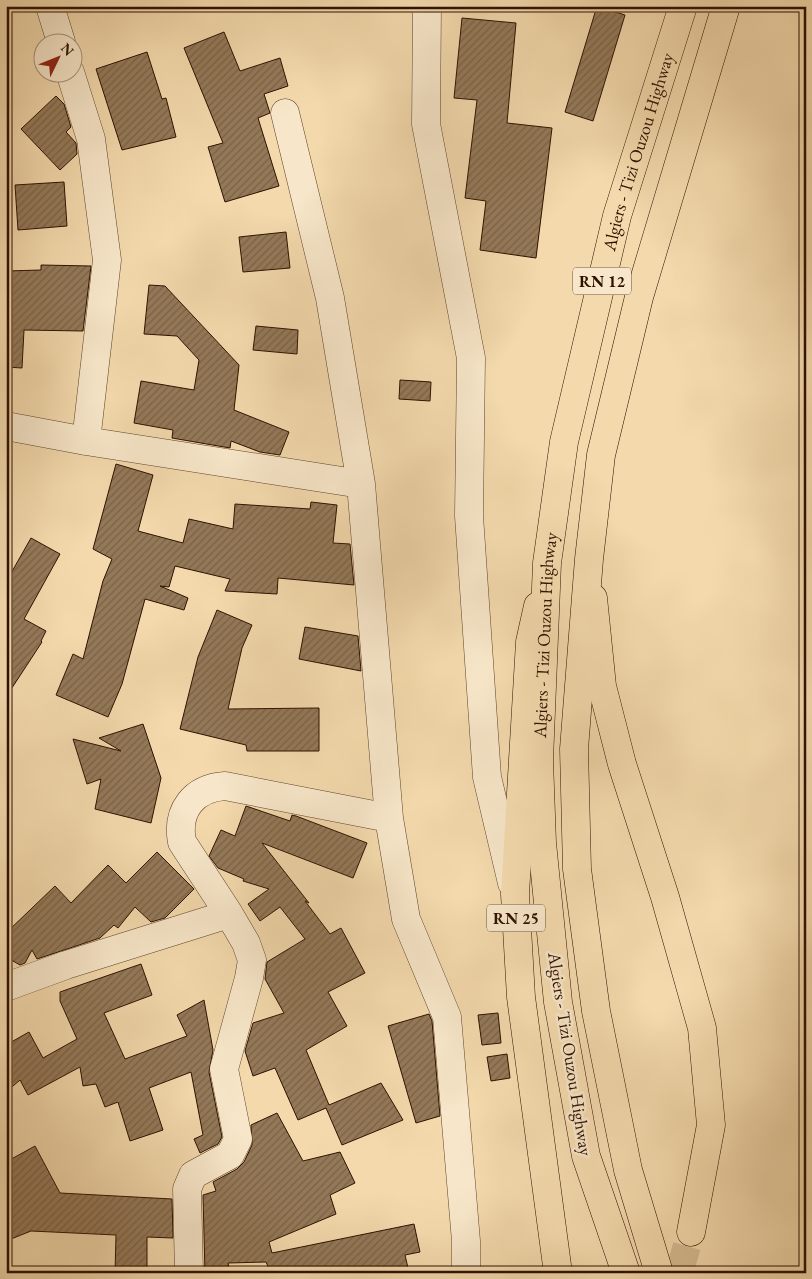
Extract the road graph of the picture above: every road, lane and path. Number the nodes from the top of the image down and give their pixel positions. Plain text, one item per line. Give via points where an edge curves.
1 (50, 6) edge
2 (427, 6) edge
3 (683, 6) edge
4 (726, 6) edge
5 (58, 32) edge
6 (73, 82) edge
7 (285, 113) dead end
8 (6, 426) edge
9 (86, 442) junction
10 (360, 484) junction
11 (589, 559) junction
12 (547, 563) junction
13 (389, 818) junction
14 (515, 894) junction
15 (229, 914) junction
16 (6, 987) edge
17 (691, 1232) tunnel mouth
18 (189, 1273) edge
19 (466, 1273) edge
20 (558, 1273) edge
21 (626, 1273) edge
22 (659, 1273) edge

1 - 5 street
2 - 14 street via 426,124 471,358 469,516 488,777
3 - 12 main road, Algiers - Tizi Ouzou Highway / RN 12 via 617,216 564,442
4 - 11 main road, RN 12 via 639,297 601,455
6 - 9 street via 91,138 108,260
7 - 10 street via 330,298
8 - 9 street
9 - 10 street
10 - 13 street
11 - 17 main road via 602,686 622,764 666,897 702,1028 711,1125
11 - 22 main road via 574,749 577,869 596,1011 628,1170
12 - 14 main road, RN 25 via 530,642
12 - 21 main road, Algiers - Tizi Ouzou Highway via 539,760 542,843 558,1002 586,1156
13 - 15 street via 226,786 202,791 186,807 180,830 182,842
13 - 19 street via 406,919 447,1017
14 - 20 main road, RN 25 via 522,997
15 - 16 street
15 - 18 street via 252,960 224,1069 238,1139 230,1155 193,1175 187,1189

